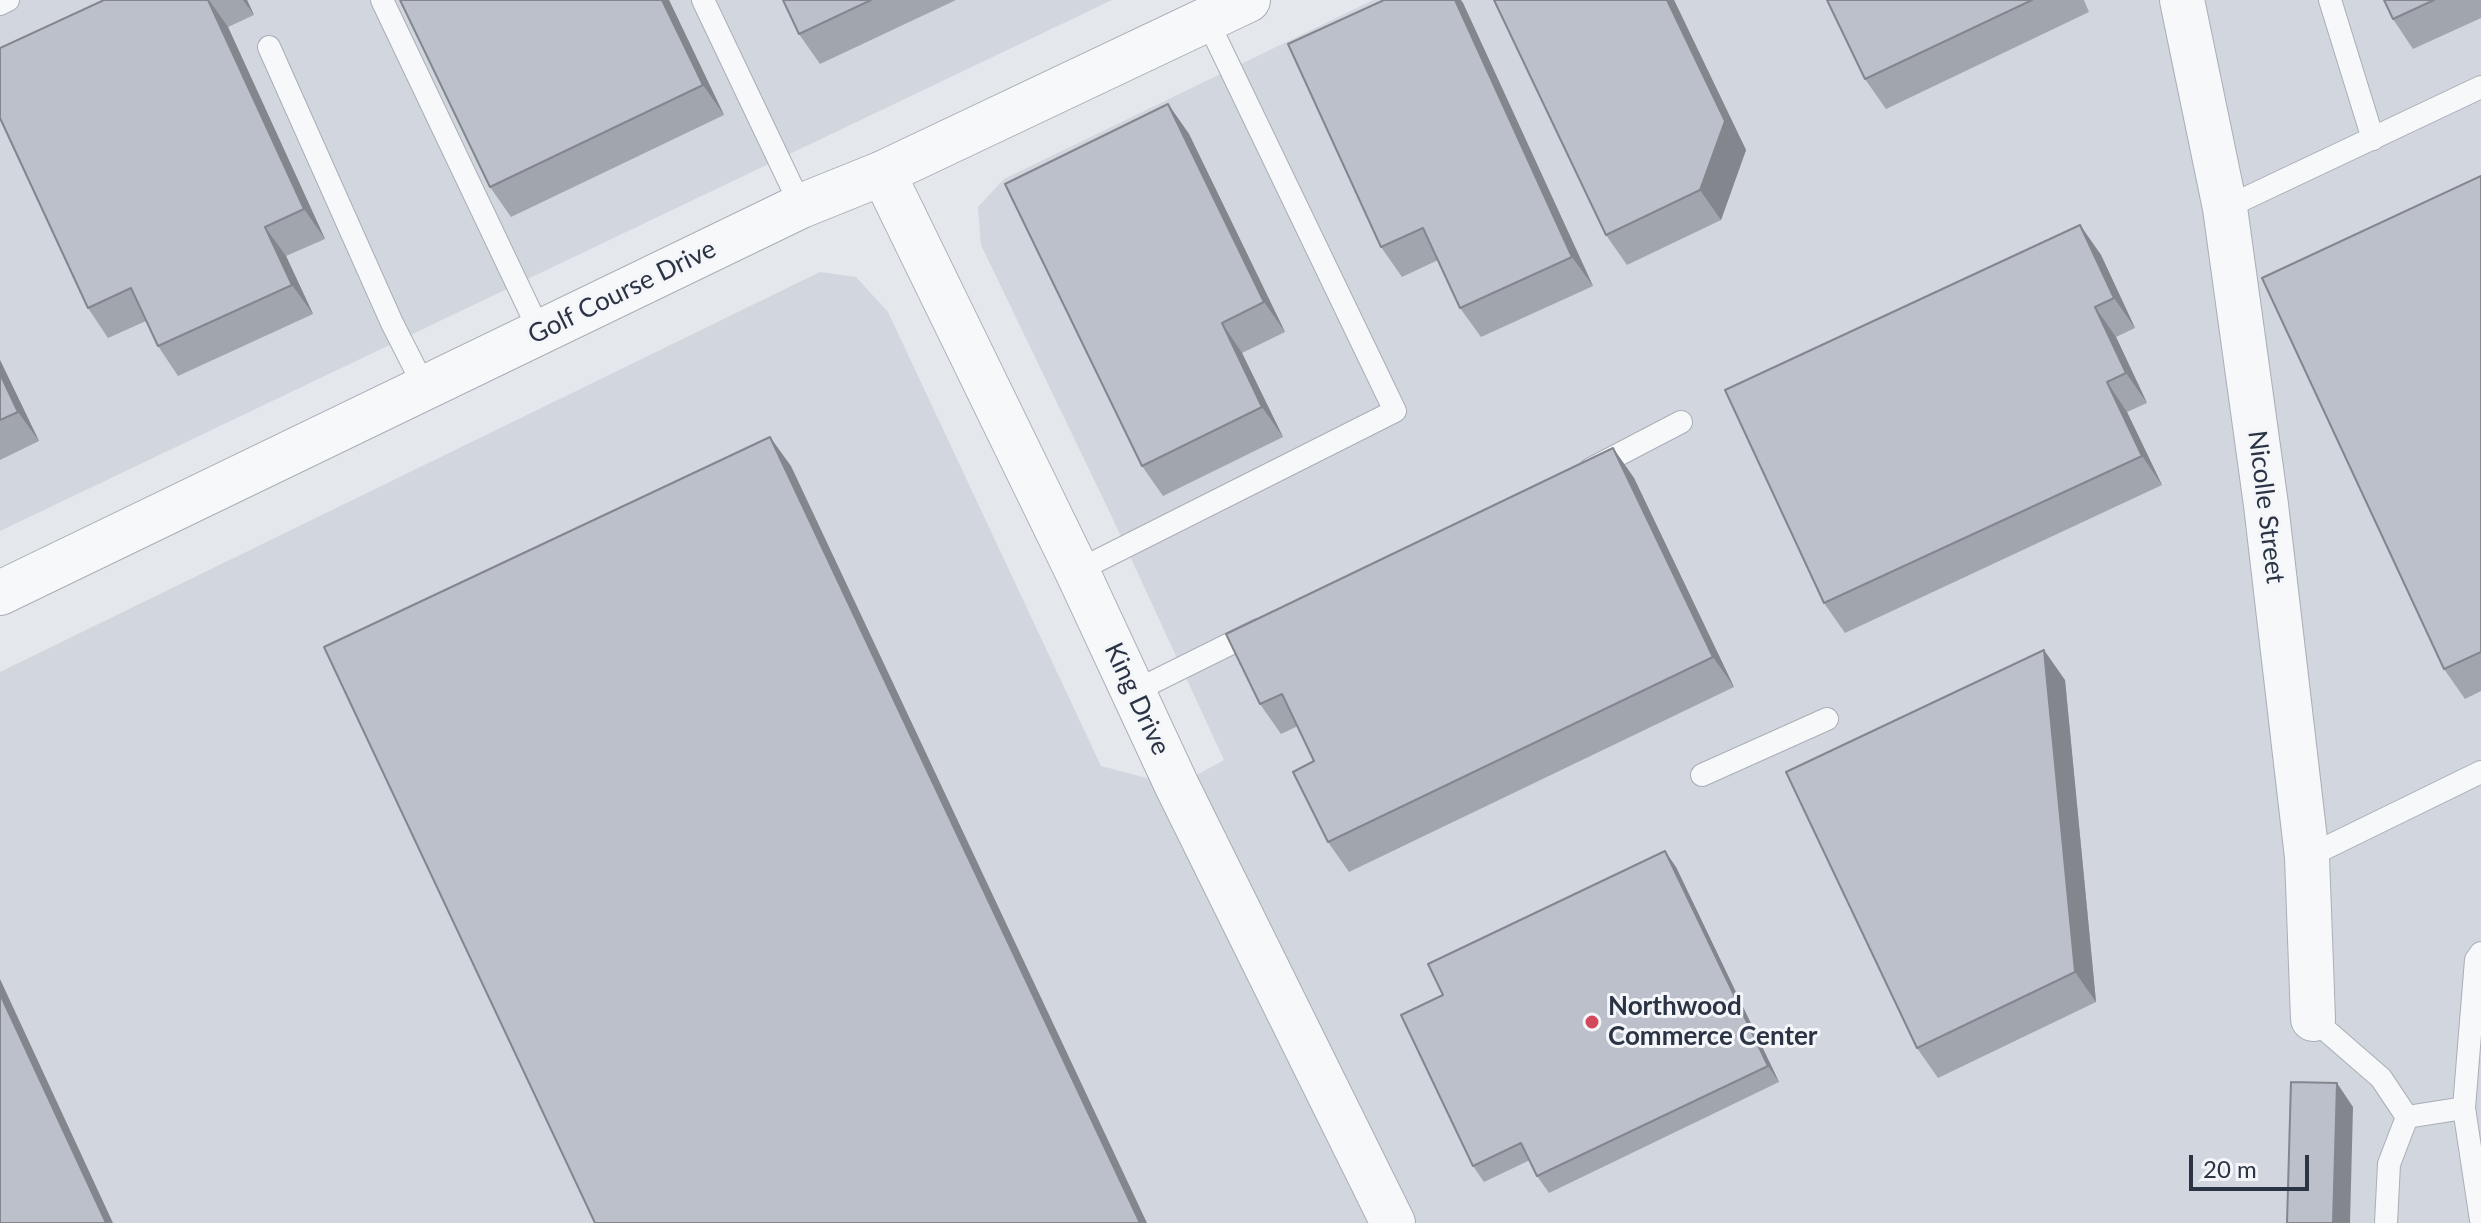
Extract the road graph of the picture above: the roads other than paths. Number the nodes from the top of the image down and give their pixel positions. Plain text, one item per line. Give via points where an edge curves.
1 (8, 0) edge
2 (382, 0) edge
3 (703, 0) edge
4 (1248, 0) edge
5 (2182, 0) edge
6 (2330, 0) edge
7 (0, 4) edge
8 (1197, 15) edge
9 (269, 47) dead end
10 (2481, 87) edge
11 (2373, 139) junction
12 (883, 173) junction
13 (801, 206) junction
14 (2225, 208) junction
15 (540, 332) junction
16 (425, 388) junction
17 (1681, 422) dead end
18 (1575, 477) edge
19 (1077, 571) junction
20 (0, 593) edge
21 (1276, 621) edge
22 (1133, 692) junction
23 (1827, 719) dead end
24 (2481, 772) edge
25 (1702, 775) dead end
26 (2307, 857) junction
27 (2481, 953) edge
28 (2313, 1019) joint
29 (2464, 1108) junction
30 (2407, 1117) junction
31 (2481, 1220) edge
32 (1393, 1223) edge
33 (2386, 1223) edge

1 - 7 lane
2 - 15 lane
3 - 13 lane
4 - 8 street, Golf Course Drive
5 - 14 street, Nicolle Street
6 - 11 lane
8 - 12 street, Golf Course Drive
8 - 19 lane via 1395,411
9 - 16 lane
10 - 11 lane
11 - 14 lane
12 - 13 street, Golf Course Drive
12 - 19 street, King Drive
13 - 15 street, Golf Course Drive
14 - 26 street, Nicolle Street
15 - 16 street, Golf Course Drive
16 - 20 street, Golf Course Drive
17 - 18 lane
19 - 22 street, King Drive
21 - 22 lane
22 - 32 street, King Drive
23 - 25 lane
24 - 26 lane
26 - 28 street, Nicolle Street
27 - 29 lane via 2476,960
28 - 30 lane via 2381,1078
29 - 30 lane
29 - 31 lane
30 - 33 lane via 2389,1164

